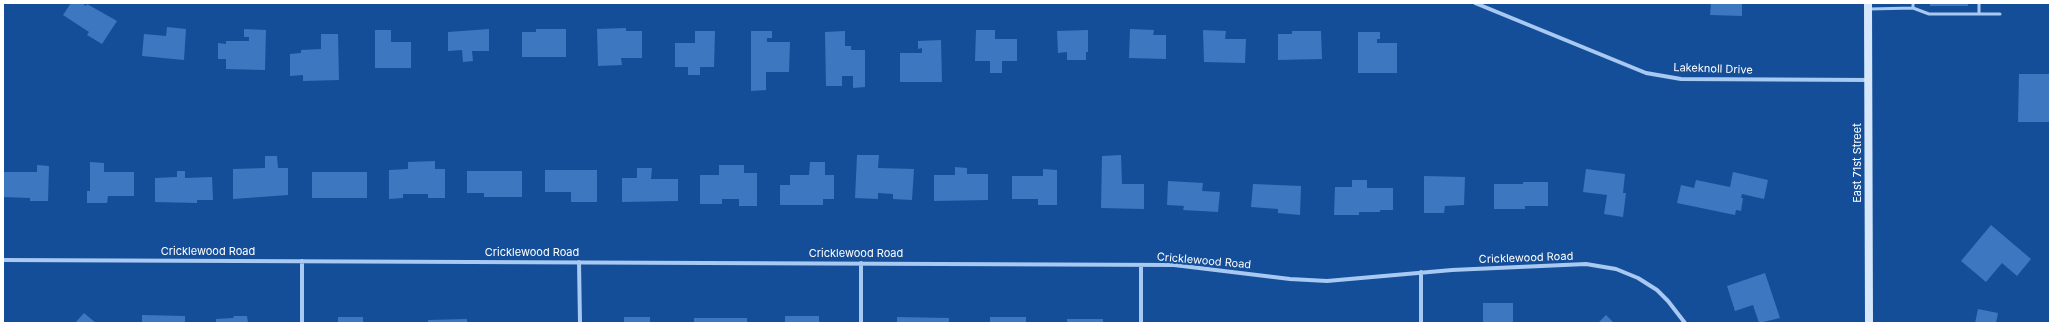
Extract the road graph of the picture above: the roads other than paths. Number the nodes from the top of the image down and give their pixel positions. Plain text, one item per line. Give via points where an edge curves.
1 (1475, 3) edge
2 (1913, 3) edge
3 (1979, 3) edge
4 (1868, 6) edge
5 (1913, 8) junction
6 (1979, 14) junction
7 (2000, 14) dead end
8 (1869, 80) junction
9 (3, 260) edge
10 (302, 261) junction
11 (579, 262) junction
12 (861, 263) junction
13 (1141, 265) junction
14 (1421, 272) junction
15 (302, 323) edge
16 (580, 323) edge
17 (861, 323) edge
18 (1141, 323) edge
19 (1421, 323) edge
20 (1685, 323) edge
21 (1869, 323) edge

1 - 8 street, Lakeknoll Drive via 1646,73 1681,79
2 - 5 lane
3 - 6 lane
4 - 5 lane
4 - 8 main road, East 71st Street
5 - 6 lane via 1929,14
6 - 7 lane
8 - 21 main road, East 71st Street
9 - 10 street, Cricklewood Road
10 - 11 street, Cricklewood Road
10 - 15 street
11 - 12 street, Cricklewood Road
11 - 16 street
12 - 13 street, Cricklewood Road
12 - 17 street
13 - 14 street, Cricklewood Road via 1174,265 1327,281
13 - 18 street
14 - 19 street
14 - 20 street, Cricklewood Road via 1578,264 1608,267 1638,278 1657,290

